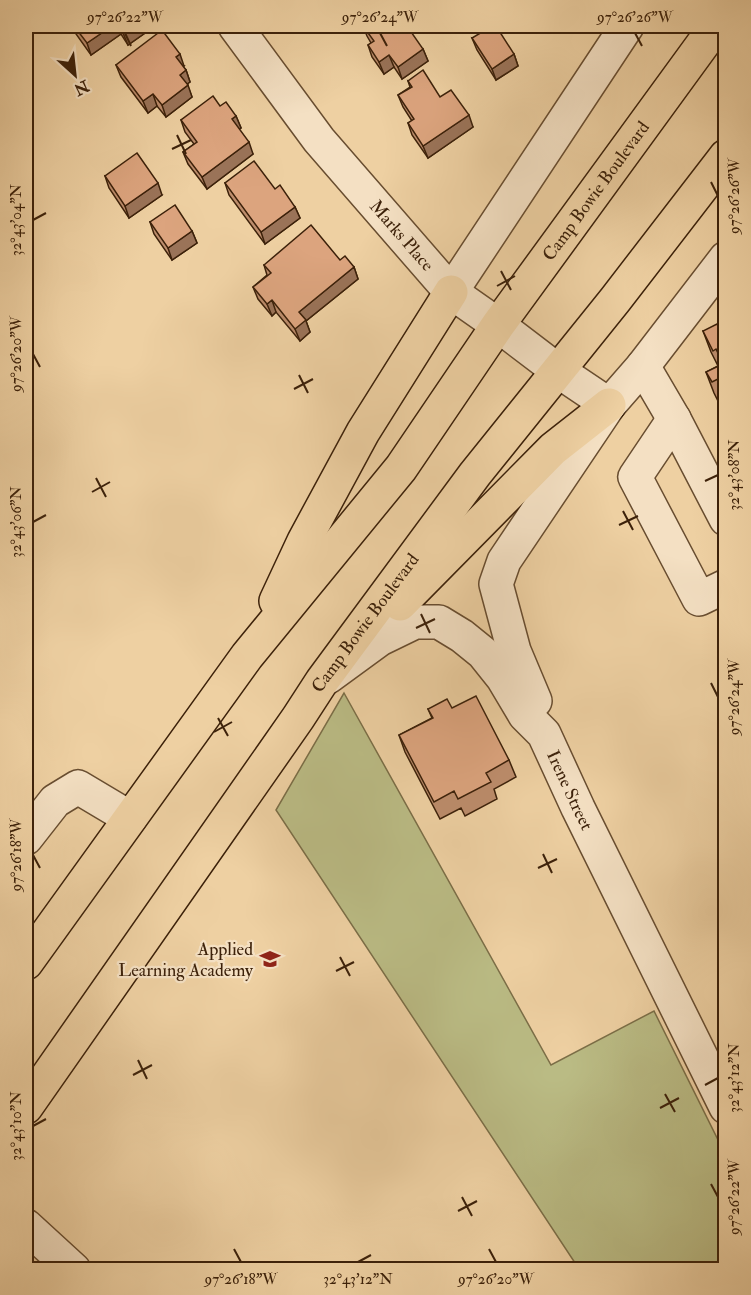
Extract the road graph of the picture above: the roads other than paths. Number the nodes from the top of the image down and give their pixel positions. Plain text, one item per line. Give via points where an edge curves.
1 (235, 26) edge
2 (627, 26) edge
3 (716, 26) edge
4 (726, 156) edge
5 (726, 258) edge
6 (451, 292) junction
7 (498, 325) junction
8 (643, 366) junction
9 (557, 370) junction
10 (609, 405) junction
11 (674, 418) junction
12 (726, 519) edge
13 (726, 586) edge
14 (247, 656) junction
15 (322, 681) junction
16 (544, 734) junction
17 (130, 818) junction
18 (26, 838) edge
19 (26, 963) edge
20 (26, 1107) edge
21 (726, 1107) edge
22 (26, 1226) edge
23 (74, 1269) edge

1 - 6 street, Marks Place via 319,140
2 - 6 street
3 - 7 main road, Camp Bowie Boulevard
4 - 9 main road, Camp Bowie Boulevard
5 - 8 street
6 - 7 street, Marks Place
6 - 14 main road via 363,432
7 - 9 street, Marks Place
7 - 14 main road, Camp Bowie Boulevard via 401,468
8 - 10 street
8 - 11 street
9 - 10 street, Marks Place
9 - 15 main road, Camp Bowie Boulevard
10 - 15 main road via 553,449
10 - 16 street via 504,561 496,584 514,651
11 - 12 street
11 - 13 street via 634,477 699,599
14 - 17 main road, Camp Bowie Boulevard
15 - 16 street, Irene Street via 380,639 415,622 439,622 483,653 525,715
15 - 20 main road, Camp Bowie Boulevard
16 - 21 street, Irene Street
17 - 18 street via 78,787 55,801
17 - 19 main road, Camp Bowie Boulevard
22 - 23 street

